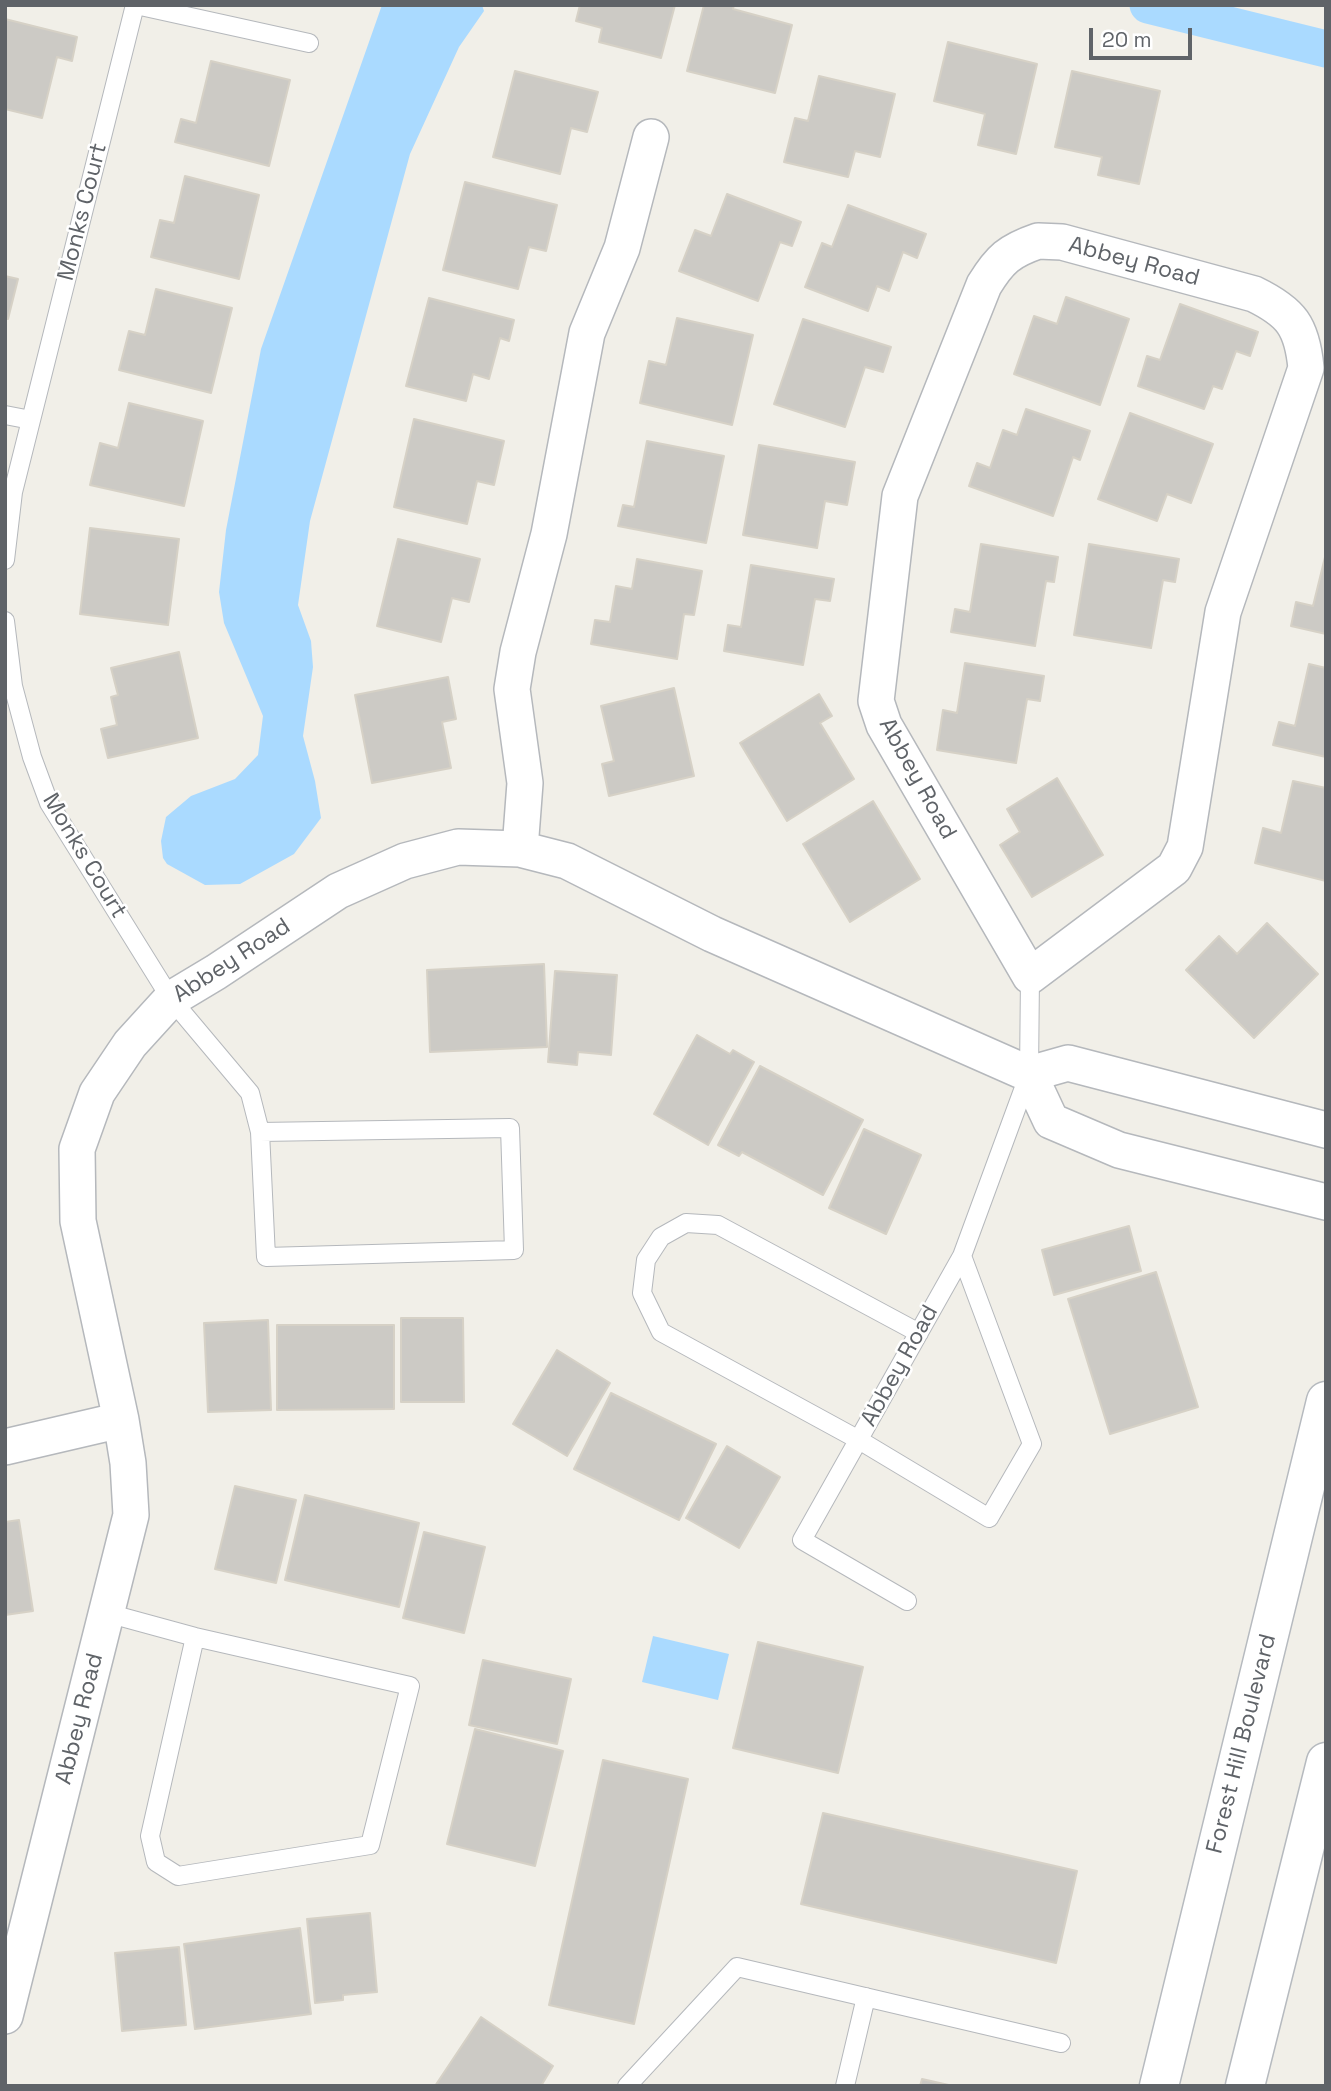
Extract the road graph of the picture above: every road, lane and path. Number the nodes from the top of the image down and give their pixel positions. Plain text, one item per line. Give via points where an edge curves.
1 (135, 5) edge
2 (309, 43) dead end
3 (651, 137) dead end
4 (5, 415) edge
5 (31, 420) junction
6 (5, 560) edge
7 (5, 621) edge
8 (520, 849) junction
9 (1030, 976) junction
10 (171, 999) junction
11 (1029, 1074) junction
12 (1326, 1130) edge
13 (260, 1132) junction
14 (1326, 1202) edge
15 (962, 1256) junction
16 (919, 1333) junction
17 (1326, 1401) edge
18 (121, 1420) junction
19 (859, 1440) junction
20 (5, 1447) edge
21 (907, 1601) dead end
22 (107, 1613) junction
23 (195, 1637) junction
24 (1326, 1762) edge
25 (866, 1997) junction
26 (5, 2016) edge
27 (1061, 2043) dead end
28 (627, 2086) edge
29 (845, 2086) edge
30 (1159, 2086) edge
31 (1245, 2086) edge

1 - 2 lane
1 - 5 lane, Monks Court
3 - 8 street via 622,247 587,333 549,534 518,652 512,689 525,783
4 - 5 lane
5 - 6 lane, Monks Court via 13,492
7 - 10 lane, Monks Court via 13,686 50,803
8 - 10 street, Abbey Road via 458,848 405,861 338,891
8 - 11 street, Abbey Road via 567,861 712,934
9 - 9 street, Abbey Road via 1174,868 1185,847 1223,612 1306,368 1304,344 1278,305 1254,293 1062,242 1038,242 1016,249 997,264 984,285 900,496 876,701 884,725
9 - 11 lane, Abbey Road
10 - 13 lane, Monks Court via 250,1093
10 - 18 street, Abbey Road via 130,1044 97,1093 77,1149 78,1221
11 - 12 street via 1068,1063
11 - 14 street, Abbey Road via 1051,1121 1119,1150
11 - 15 lane, Abbey Road
13 - 13 lane, Monks Court via 266,1257 514,1250 510,1128
15 - 16 lane, Abbey Road
15 - 19 lane via 1032,1444 989,1518
16 - 19 lane, Abbey Road
16 - 19 lane via 718,1225 686,1223 661,1237 646,1260 642,1293 661,1332
17 - 30 main road, Forest Hill Boulevard
18 - 20 street
18 - 22 street, Abbey Road via 131,1515
19 - 21 lane, Abbey Road via 802,1540
22 - 23 lane
22 - 26 street, Abbey Road
23 - 23 lane via 150,1836 156,1862 178,1876 370,1845 410,1686
24 - 31 main road
25 - 27 lane
25 - 28 lane via 737,1967
25 - 29 lane

